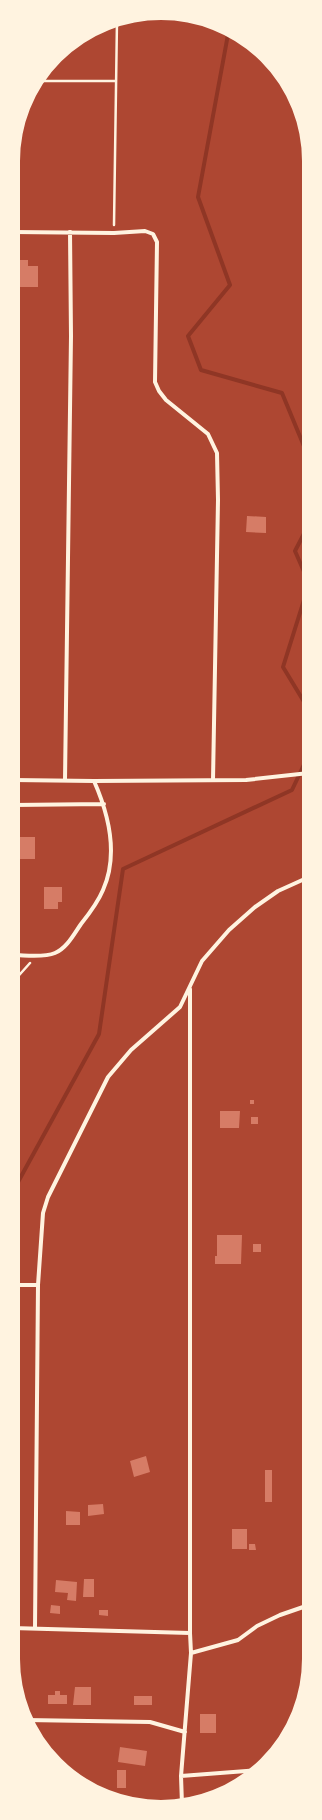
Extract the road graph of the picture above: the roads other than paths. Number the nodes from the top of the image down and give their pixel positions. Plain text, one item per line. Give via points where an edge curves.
1 (19, 232) edge
2 (70, 232) junction
3 (303, 774) edge
4 (19, 780) edge
5 (65, 780) junction
6 (213, 780) junction
7 (94, 781) junction
8 (104, 804) junction
9 (19, 805) edge
10 (303, 879) edge
11 (19, 955) edge
12 (190, 986) junction
13 (19, 1285) edge
14 (38, 1285) junction
15 (303, 1607) edge
16 (19, 1628) edge
17 (35, 1628) junction
18 (190, 1633) junction
19 (191, 1653) junction
20 (33, 1720) edge
21 (185, 1732) junction
22 (249, 1771) edge
23 (181, 1776) junction
24 (182, 1800) edge

1 - 2 street
2 - 5 street
2 - 6 street via 144,231 153,234 157,242 155,382 166,400 208,434 217,453
3 - 6 street via 246,780
4 - 5 street
5 - 7 street
6 - 7 street
7 - 8 street
8 - 9 street
8 - 11 street via 112,837 110,864 103,890 65,947 55,953
10 - 12 street via 278,891 229,930 202,961
12 - 14 street via 180,1007 131,1050 108,1077 91,1109 43,1212
12 - 18 street
13 - 14 street
14 - 17 street
15 - 19 street via 257,1626 238,1640
16 - 17 street
17 - 18 street
18 - 19 street
19 - 21 street
20 - 21 street via 150,1722
21 - 23 street
22 - 23 street
23 - 24 street

